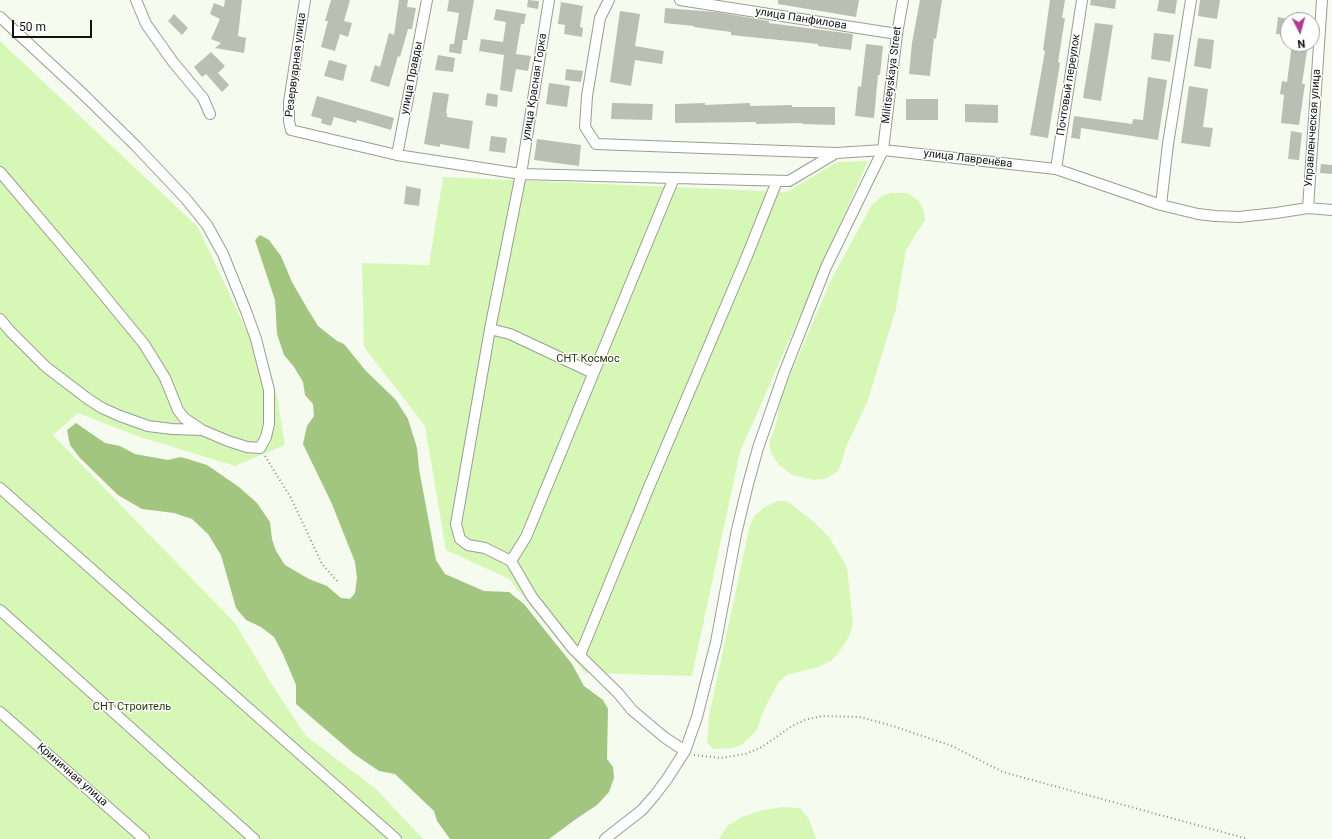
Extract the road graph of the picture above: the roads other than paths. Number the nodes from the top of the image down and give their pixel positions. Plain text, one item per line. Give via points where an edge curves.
1 (136, 0) edge
2 (305, 0) edge
3 (427, 0) edge
4 (549, 0) edge
5 (609, 0) edge
6 (680, 0) edge
7 (903, 0) edge
8 (1082, 0) edge
9 (1191, 0) edge
10 (1322, 0) edge
11 (0, 18) edge
12 (897, 34) junction
13 (210, 114) dead end
14 (883, 150) junction
15 (836, 153) junction
16 (397, 155) junction
17 (1056, 169) junction
18 (0, 172) edge
19 (521, 174) junction
20 (674, 178) junction
21 (777, 181) junction
22 (1162, 205) junction
23 (1308, 208) junction
24 (1332, 210) edge
25 (0, 319) edge
26 (490, 329) junction
27 (593, 373) junction
28 (202, 430) junction
29 (0, 488) edge
30 (511, 561) junction
31 (0, 610) edge
32 (580, 656) junction
33 (0, 712) edge
34 (685, 751) junction
35 (144, 839) edge
36 (254, 839) edge
37 (396, 839) edge
38 (605, 839) edge

1 - 13 street via 146,24 203,98
2 - 16 street, Резервуарная улица via 289,102 288,121 291,130
3 - 16 street, улица Правды
4 - 19 street, улица Красная Горка
5 - 15 street, улица Лавренёва via 600,18 587,96 585,127 596,144
6 - 12 street, улица Панфилова
7 - 12 street, Militseyskaya Street
8 - 17 street, Почтовый переулок
9 - 22 street via 1168,144
10 - 23 street, Управленческая улица
11 - 28 street via 136,146 207,225 223,254 256,339 269,390 269,424 260,448 247,447
12 - 14 street, Militseyskaya Street
14 - 15 street, улица Лавренёва
14 - 17 street, улица Лавренёва
14 - 34 street, Militseyskaya Street via 826,267 784,372 758,448 736,534 716,642 697,717
15 - 21 street via 789,182
16 - 19 street
17 - 22 street, улица Лавренёва
18 - 28 street via 144,344 166,378 178,410 184,418
19 - 20 street
19 - 26 street, улица Красная Горка
20 - 21 street
20 - 27 street
21 - 32 street
22 - 23 street, улица Лавренёва via 1215,216 1276,213
23 - 24 street, улица Лавренёва
25 - 28 street via 46,367 102,408 148,426
26 - 27 street via 510,334
26 - 30 street, улица Красная Горка via 456,524 460,539 468,546 484,548
27 - 30 street via 526,537
29 - 37 street
30 - 32 street via 532,597
31 - 36 street
32 - 34 street via 632,710
33 - 35 street, Криничная улица
34 - 38 street, Militseyskaya Street via 663,785 642,810

